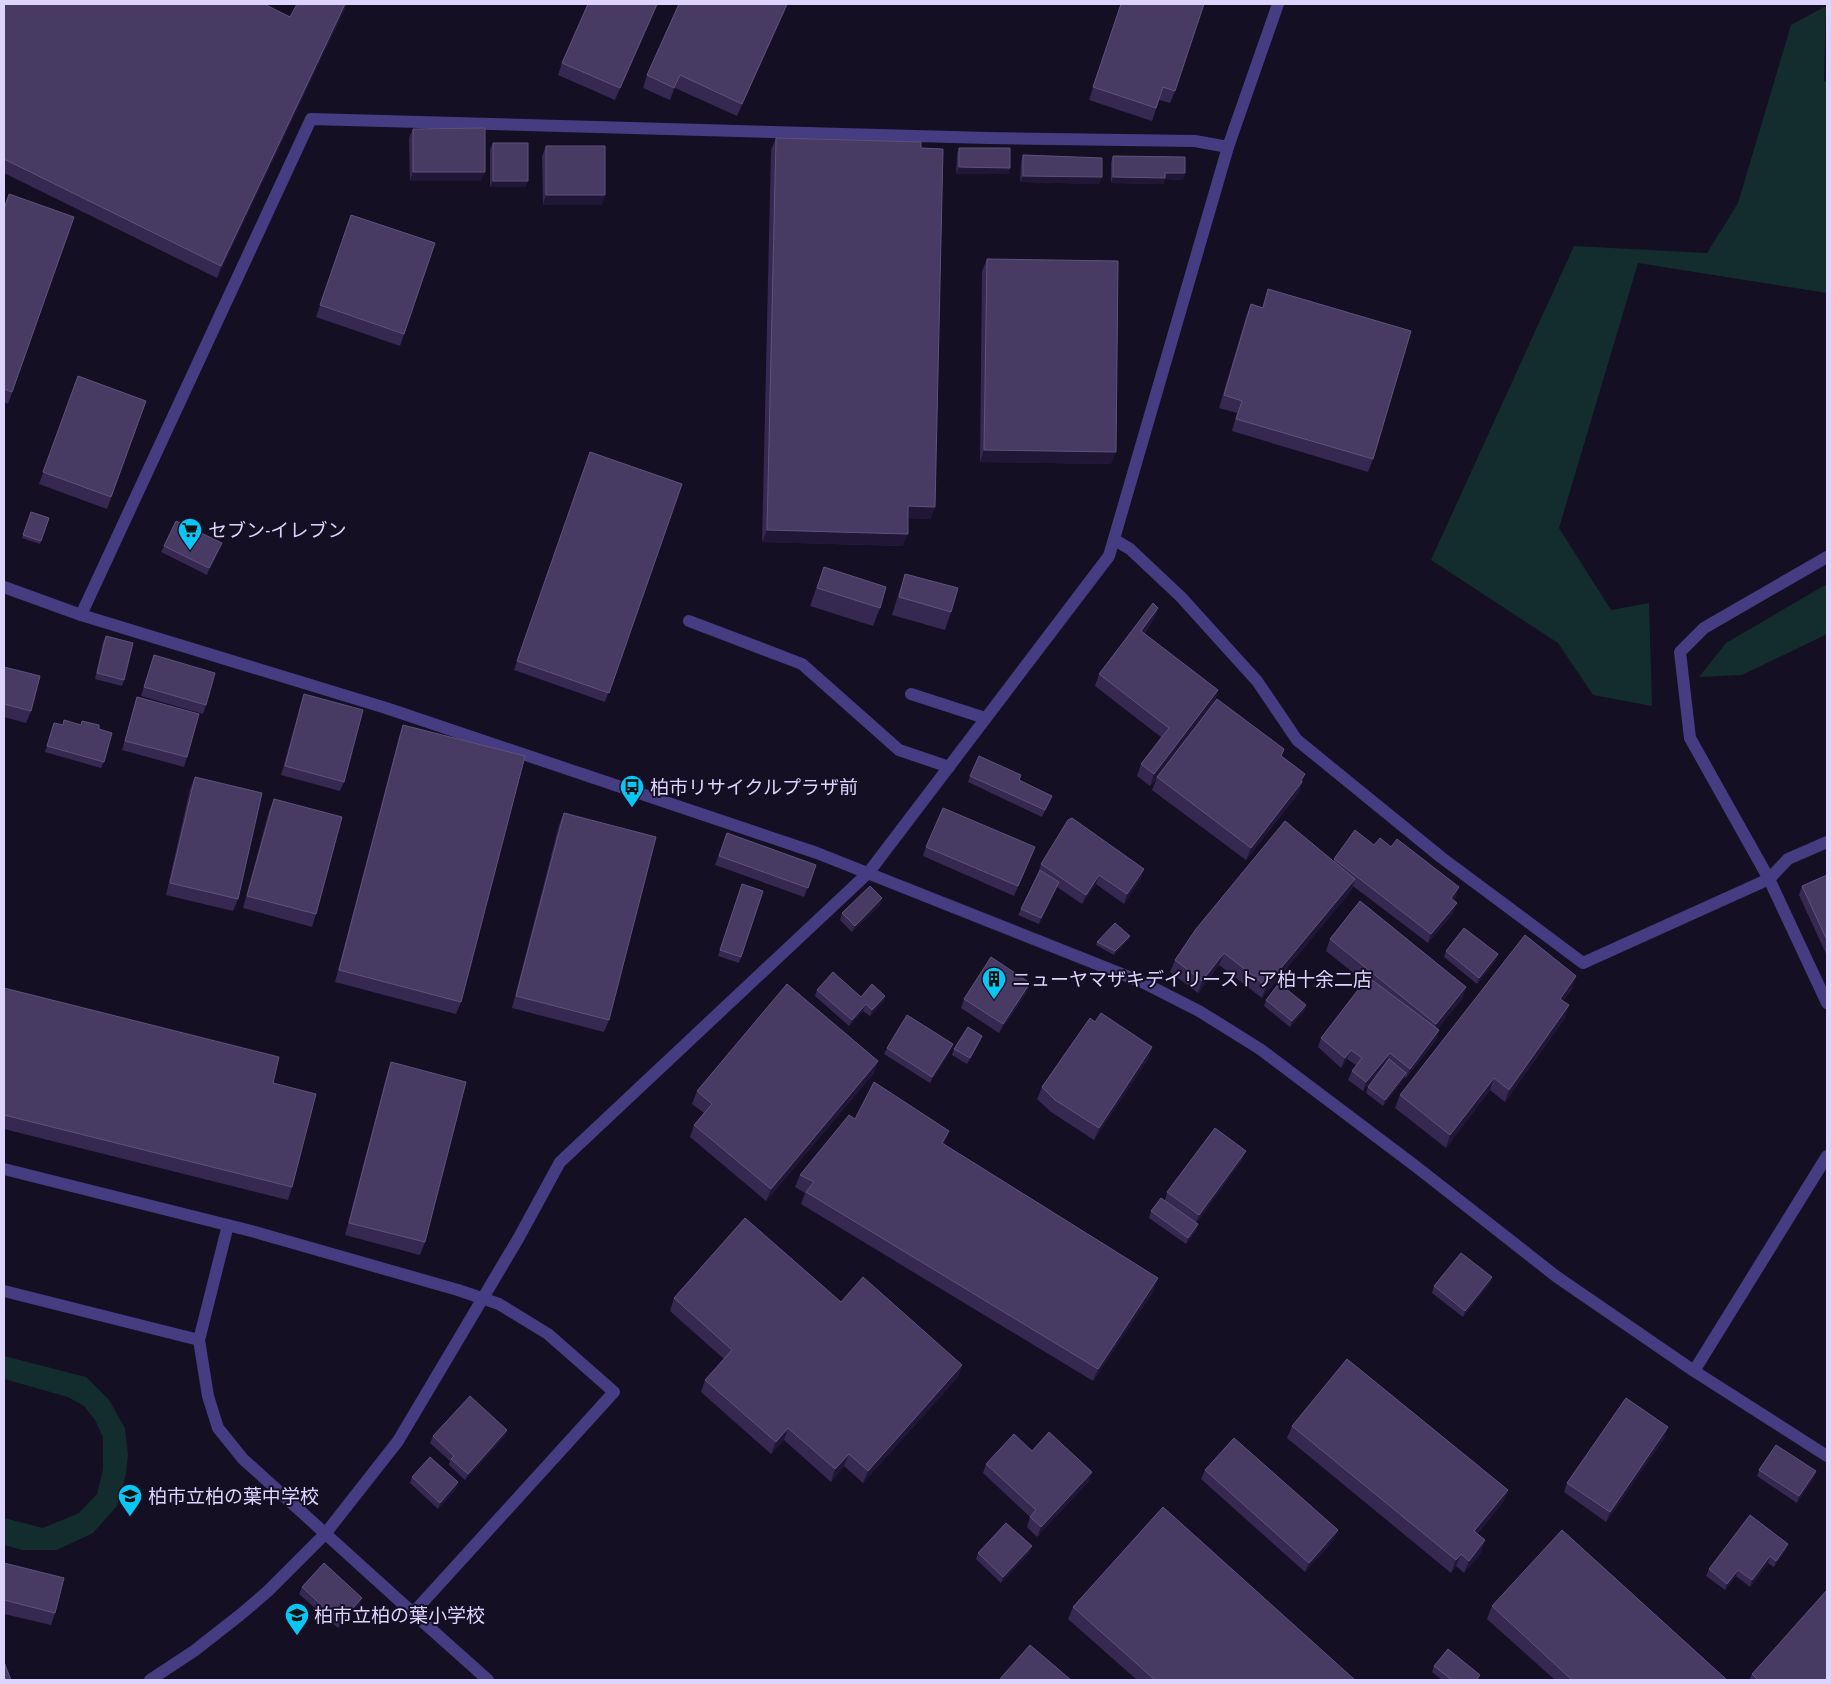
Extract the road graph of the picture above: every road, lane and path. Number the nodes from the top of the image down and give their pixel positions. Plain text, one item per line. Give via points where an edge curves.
1 (1278, 4) edge
2 (1228, 147) junction
3 (1115, 540) junction
4 (1827, 557) edge
5 (4, 587) edge
6 (81, 615) junction
7 (689, 621) dead end
8 (911, 694) dead end
9 (985, 718) junction
10 (949, 767) junction
11 (1827, 842) edge
12 (869, 872) junction
13 (1769, 879) junction
14 (1827, 1003) edge
15 (1827, 1156) edge
16 (4, 1168) edge
17 (228, 1225) junction
18 (4, 1291) edge
19 (482, 1299) junction
20 (199, 1340) junction
21 (1694, 1371) junction
22 (1827, 1456) edge
23 (325, 1534) junction
24 (413, 1613) junction
25 (150, 1680) edge
26 (488, 1680) edge

1 - 2 street
2 - 3 street
2 - 6 street via 1196,141 311,120
3 - 9 street via 1109,556
3 - 13 street via 1130,549 1181,597 1257,681 1297,740 1442,858 1583,963
4 - 13 street via 1704,628 1680,652 1690,738
5 - 6 street
6 - 12 street via 386,708
7 - 10 street via 802,664 899,750
8 - 9 street
9 - 10 street
10 - 12 street
11 - 13 street via 1788,859
12 - 19 street via 560,1162
12 - 21 street via 1142,982 1199,1011 1260,1049 1557,1277
13 - 14 street
15 - 21 street
16 - 17 street
17 - 19 street
17 - 20 street
18 - 20 street
19 - 23 street via 398,1441
19 - 24 street via 499,1304 548,1334 614,1392
20 - 23 street via 208,1396 218,1428 243,1459
21 - 22 street
23 - 24 street
23 - 25 street via 240,1615
24 - 26 street

